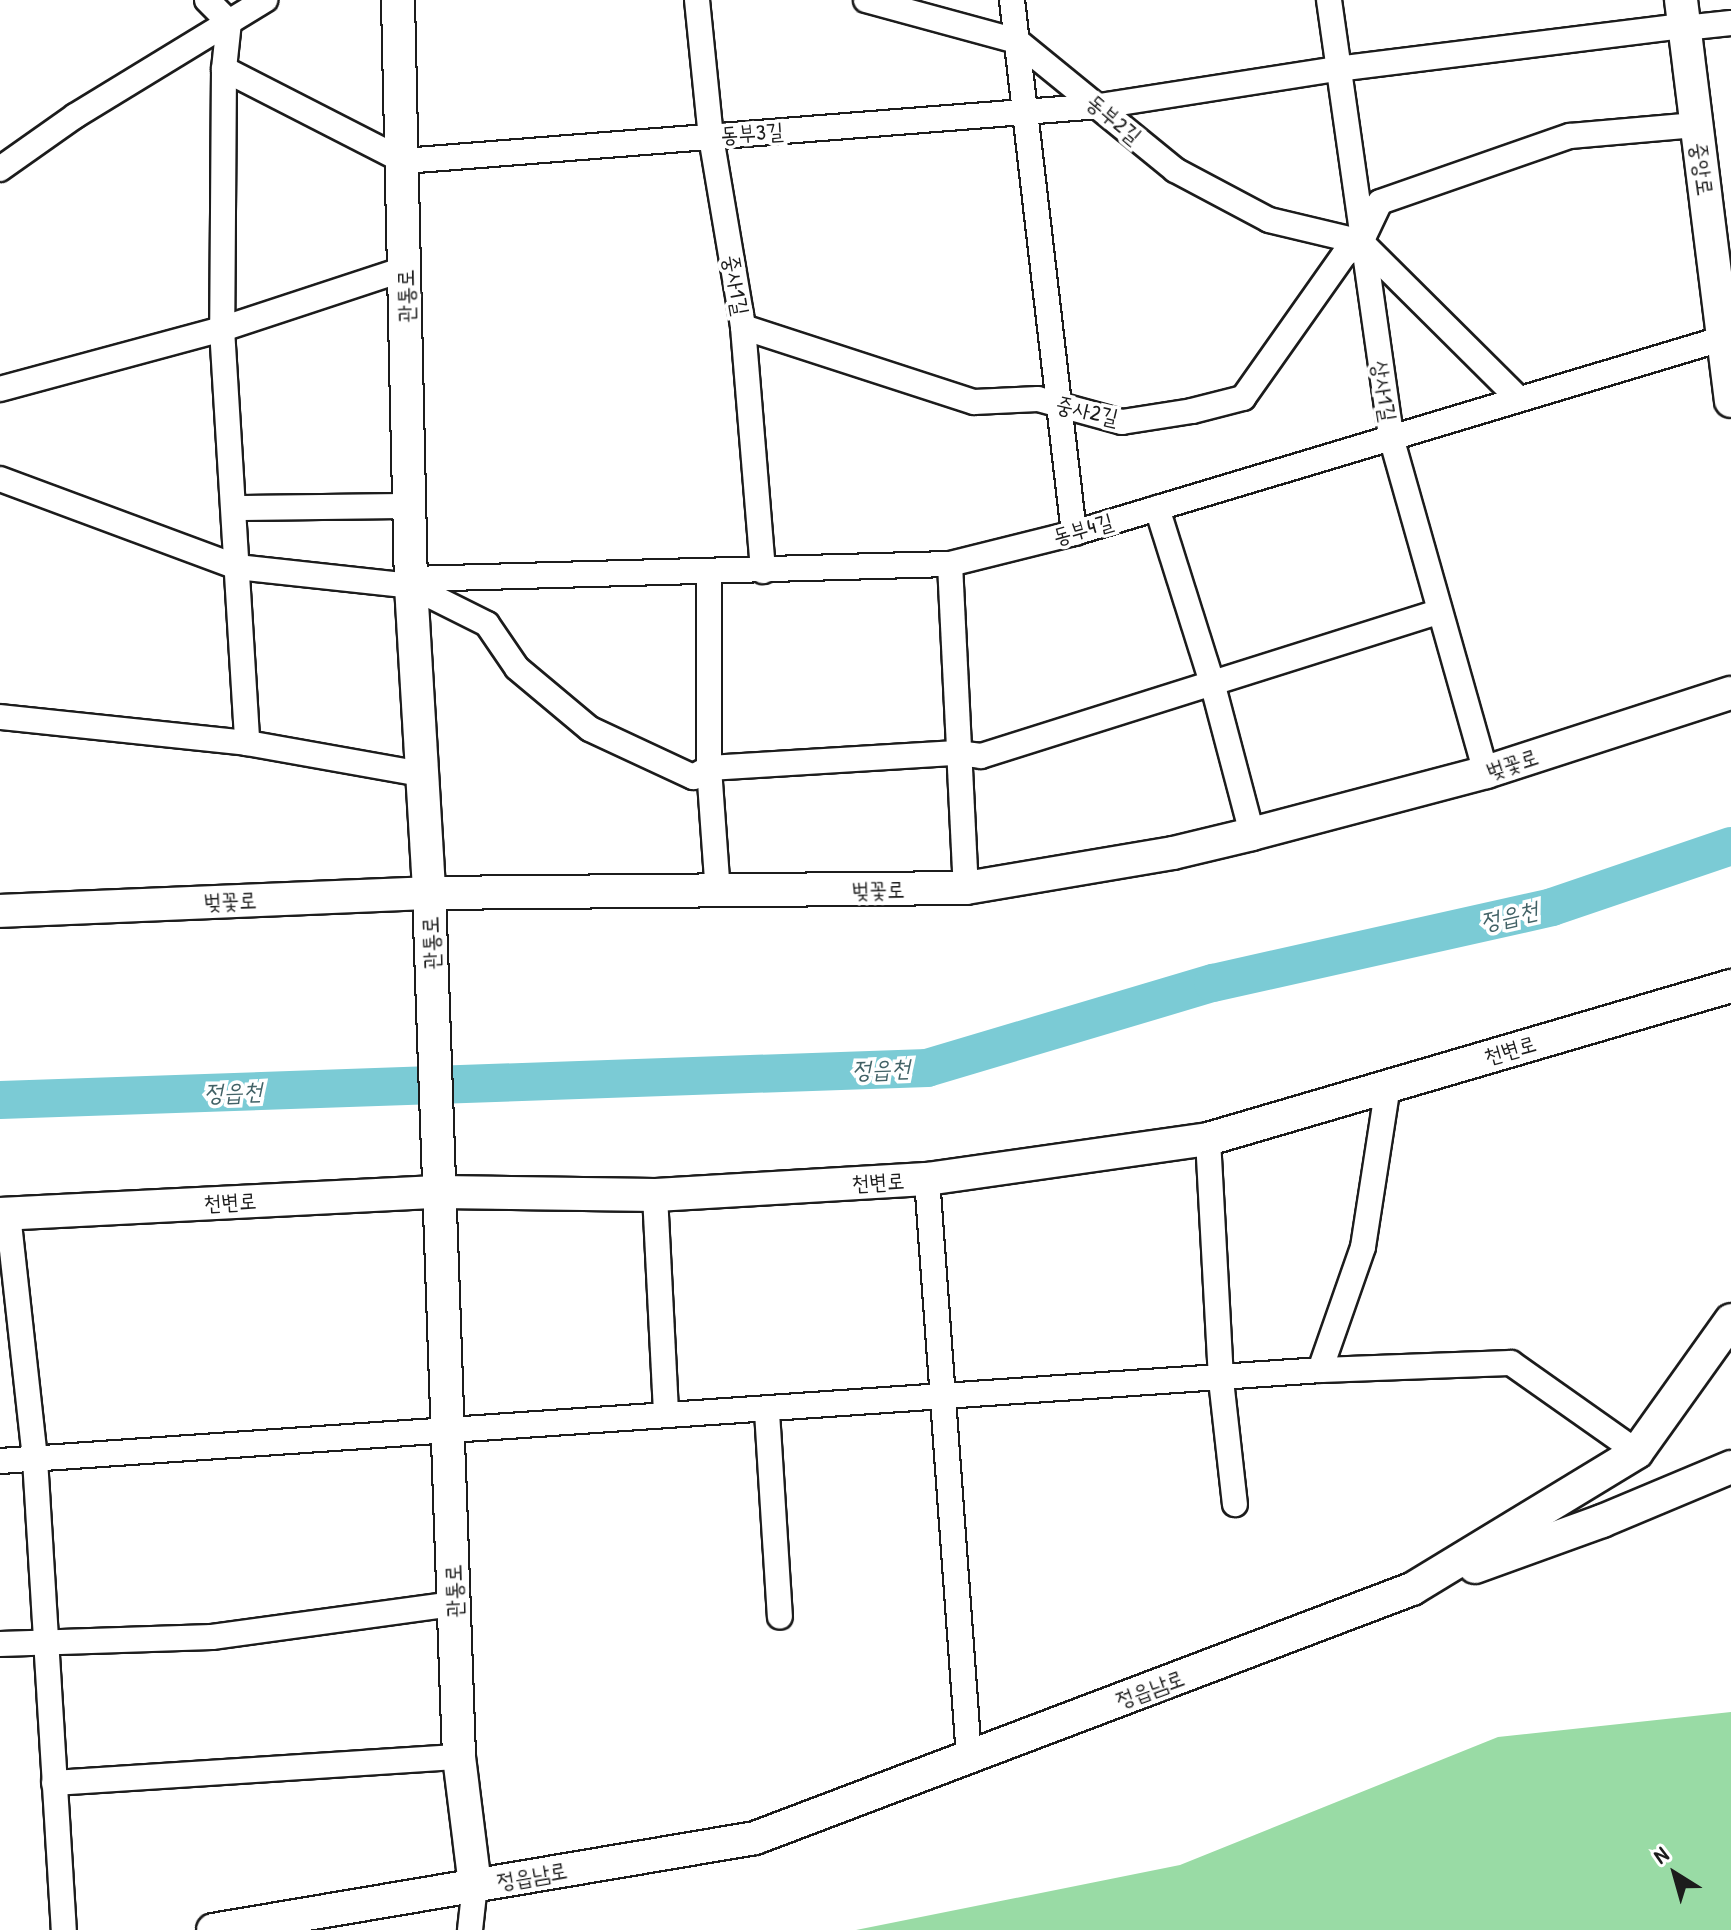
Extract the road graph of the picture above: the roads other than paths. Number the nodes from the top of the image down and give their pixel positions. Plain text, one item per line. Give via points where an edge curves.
1 (207, 0) edge
2 (265, 0) edge
3 (398, 0) edge
4 (697, 0) edge
5 (866, 0) edge
6 (1012, 0) edge
7 (1329, 0) edge
8 (1683, 18) edge
9 (229, 22) junction
10 (1731, 23) edge
11 (1017, 41) junction
12 (224, 69) junction
13 (1337, 69) junction
14 (1100, 106) junction
15 (1029, 113) junction
16 (1696, 125) junction
17 (711, 137) junction
18 (404, 161) junction
19 (0, 169) edge
20 (1361, 242) junction
21 (405, 269) junction
22 (743, 327) junction
23 (222, 329) junction
24 (1728, 337) edge
25 (0, 389) edge
26 (1518, 398) junction
27 (1731, 401) edge
28 (1059, 406) junction
29 (1391, 437) junction
30 (0, 479) edge
31 (409, 506) junction
32 (235, 508) junction
33 (1157, 508) junction
34 (1074, 533) junction
35 (950, 564) junction
36 (237, 567) junction
37 (763, 571) junction
38 (709, 572) junction
39 (412, 583) junction
40 (1438, 612) junction
41 (1213, 686) junction
42 (1731, 693) edge
43 (0, 717) edge
44 (247, 743) junction
45 (957, 753) junction
46 (709, 768) junction
47 (1486, 772) junction
48 (421, 774) junction
49 (1252, 834) junction
50 (966, 888) junction
51 (429, 893) junction
52 (718, 894) junction
53 (0, 911) edge
54 (1731, 986) edge
55 (1388, 1085) junction
56 (1208, 1139) junction
57 (927, 1179) junction
58 (441, 1192) junction
59 (655, 1195) junction
60 (4, 1214) edge
61 (1731, 1320) edge
62 (1721, 1355) edge
63 (1320, 1370) junction
64 (1221, 1380) junction
65 (940, 1399) junction
66 (767, 1412) junction
67 (666, 1415) junction
68 (449, 1432) junction
69 (1637, 1452) junction
70 (35, 1459) junction
71 (0, 1461) edge
72 (1731, 1467) edge
73 (1235, 1504) dead end
74 (1412, 1589) junction
75 (454, 1604) junction
76 (780, 1617) dead end
77 (47, 1640) junction
78 (0, 1644) edge
79 (969, 1756) junction
80 (459, 1757) junction
81 (54, 1783) junction
82 (475, 1885) junction
83 (64, 1930) edge
84 (213, 1930) edge
85 (470, 1930) edge

1 - 9 street
2 - 9 street
3 - 18 street, 관통로
4 - 17 street, 중사1길
5 - 11 street, 동부2길
6 - 11 street
7 - 13 street, 상사1길
8 - 10 street, 동부3길
8 - 13 street, 동부3길
8 - 16 street, 중앙로
9 - 12 street
9 - 19 street
11 - 14 street, 동부2길
11 - 15 street
12 - 18 street
12 - 23 street
13 - 14 street, 동부3길
13 - 20 street, 상사1길
14 - 15 street, 동부3길
14 - 20 street, 동부2길 via 1175,170 1269,220
15 - 17 street, 동부3길
15 - 28 street
16 - 20 street, 중사2길 via 1570,136 1392,197 1380,202
16 - 24 street, 중앙로
17 - 18 street, 동부3길
17 - 22 street, 중사1길
18 - 21 street, 관통로
20 - 26 street
20 - 28 street, 중사2길 via 1344,255 1243,398 1122,422
20 - 29 street, 상사1길
21 - 23 street
21 - 31 street, 관통로
22 - 28 street, 중사2길 via 974,402 1038,399
22 - 37 street, 중사1길
23 - 25 street
23 - 32 street
24 - 26 street, 동부4길
24 - 27 street, 중앙로
26 - 29 street, 동부4길
28 - 34 street
29 - 33 street, 동부4길
29 - 40 street, 상사1길
30 - 36 street
31 - 32 street
31 - 39 street, 관통로
32 - 36 street
33 - 34 street, 동부4길
33 - 41 street
34 - 35 street, 동부4길
35 - 37 street, 동부4길
35 - 45 street
36 - 39 street
36 - 44 street
37 - 38 street, 동부4길
38 - 39 street, 동부4길
38 - 46 street
39 - 46 street via 487,624 517,668 590,729 693,777
39 - 48 street, 관통로
40 - 41 street
40 - 47 street, 상사1길
41 - 45 street via 981,756
41 - 49 street
42 - 47 street, 벚꽃로
43 - 44 street
44 - 48 street
45 - 46 street
45 - 50 street
46 - 52 street
47 - 49 street, 벚꽃로
48 - 51 street, 관통로
49 - 50 street, 벚꽃로 via 1173,853
50 - 52 street, 벚꽃로
51 - 52 street, 벚꽃로
51 - 53 street, 벚꽃로
51 - 58 street, 관통로
54 - 55 street, 천변로
55 - 56 street, 천변로
55 - 63 street via 1363,1247
56 - 57 street, 천변로
56 - 64 street
57 - 59 street, 천변로
57 - 65 street
58 - 59 street, 천변로
58 - 60 street, 천변로
58 - 68 street, 관통로
59 - 67 street
60 - 70 street
61 - 62 street, 정읍남로
62 - 69 street, 정읍남로
63 - 64 street
63 - 69 street via 1511,1363
64 - 65 street
64 - 73 street
65 - 66 street
65 - 79 street
66 - 67 street
66 - 76 street
67 - 68 street
68 - 70 street
68 - 75 street, 관통로
69 - 74 street, 정읍남로
70 - 71 street
70 - 77 street
72 - 74 street via 1602,1521
74 - 79 street, 정읍남로
75 - 77 street via 212,1637
75 - 80 street, 관통로
77 - 78 street
77 - 81 street
79 - 82 street, 정읍남로 via 755,1838
80 - 81 street
80 - 82 street, 관통로
81 - 83 street
82 - 84 street, 정읍남로
82 - 85 street, 정읍남로

